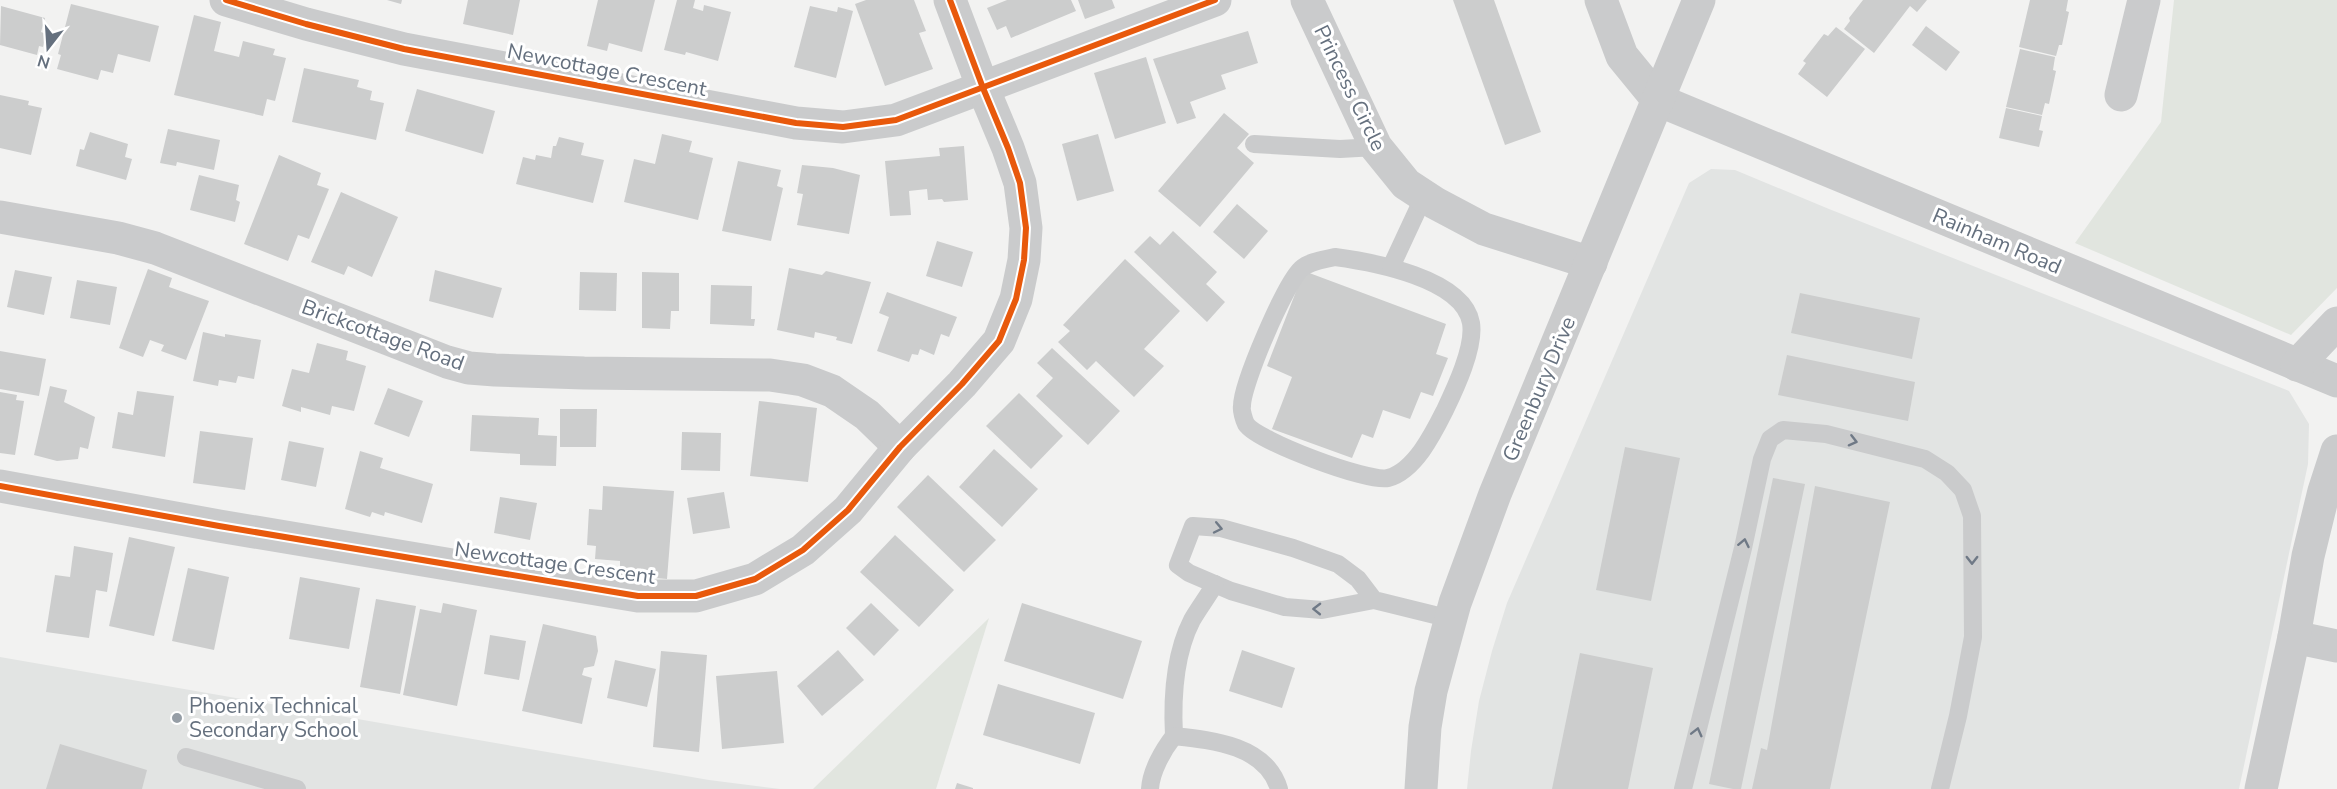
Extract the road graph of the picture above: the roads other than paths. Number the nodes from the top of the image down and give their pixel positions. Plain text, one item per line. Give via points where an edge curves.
1 (226, 0) edge
2 (950, 0) edge
3 (1215, 0) edge
4 (1307, 0) edge
5 (1601, 0) edge
6 (1699, 0) edge
7 (2144, 0) edge
8 (309, 12) edge
9 (983, 88) junction
10 (2121, 95) dead end
11 (1658, 100) junction
12 (1254, 144) dead end
13 (1376, 147) junction
14 (1424, 196) junction
15 (0, 217) edge
16 (1591, 263) junction
17 (1391, 267) junction
18 (2337, 323) edge
19 (2297, 365) junction
20 (2337, 381) edge
21 (900, 447) junction
22 (2337, 452) edge
23 (0, 486) edge
24 (1215, 584) junction
25 (1374, 600) junction
26 (1451, 619) junction
27 (2294, 637) junction
28 (2337, 646) edge
29 (1174, 736) junction
30 (186, 757) dead end
31 (297, 789) edge
32 (1150, 789) edge
33 (1280, 789) edge
34 (1420, 789) edge
35 (1683, 789) edge
36 (1941, 789) edge
37 (2261, 789) edge

1 - 8 street, Newcottage Crescent
2 - 9 street
3 - 9 street, Newcottage Crescent
4 - 13 street, Princess Circle
5 - 11 street via 1622,56
6 - 11 street, Greenbury Drive
7 - 10 street
8 - 9 street, Newcottage Crescent via 404,49 796,123 843,127 896,120
9 - 21 street, Newcottage Crescent via 1020,183 1026,228 1016,299 999,341
11 - 16 street, Greenbury Drive
11 - 19 street, Rainham Road
12 - 13 lane
13 - 14 street, Princess Circle via 1406,184
14 - 16 street, Princess Circle via 1484,229
14 - 17 lane
15 - 21 street, Brickcottage Road via 155,248 469,368 584,374 770,375 803,380 832,391
16 - 26 street, Greenbury Drive via 1495,494
17 - 17 lane via 1445,289 1462,304 1471,323 1469,349 1429,442 1402,471 1387,478 1372,477 1293,452 1259,436 1246,423 1241,407 1246,385 1275,315 1300,270 1312,262 1335,257
18 - 19 street
19 - 20 street, Rainham Road
21 - 23 street, Newcottage Crescent via 848,510 803,550 755,579 696,597 638,596
22 - 27 street via 2308,556
25 -> 24 lane via 1322,610 1297,608
24 -> 25 lane via 1178,565 1193,526 1221,528 1338,564 1358,579
24 - 29 lane via 1192,621 1183,647 1173,694
25 - 26 lane
26 - 34 street, Greenbury Drive via 1431,691
27 - 28 street
27 - 37 street
29 - 32 lane via 1160,759
29 - 33 lane via 1239,747 1258,759
30 - 31 lane
35 -> 36 lane via 1762,459 1770,439 1783,430 1826,434 1925,459 1947,473 1963,490 1972,516 1973,637

